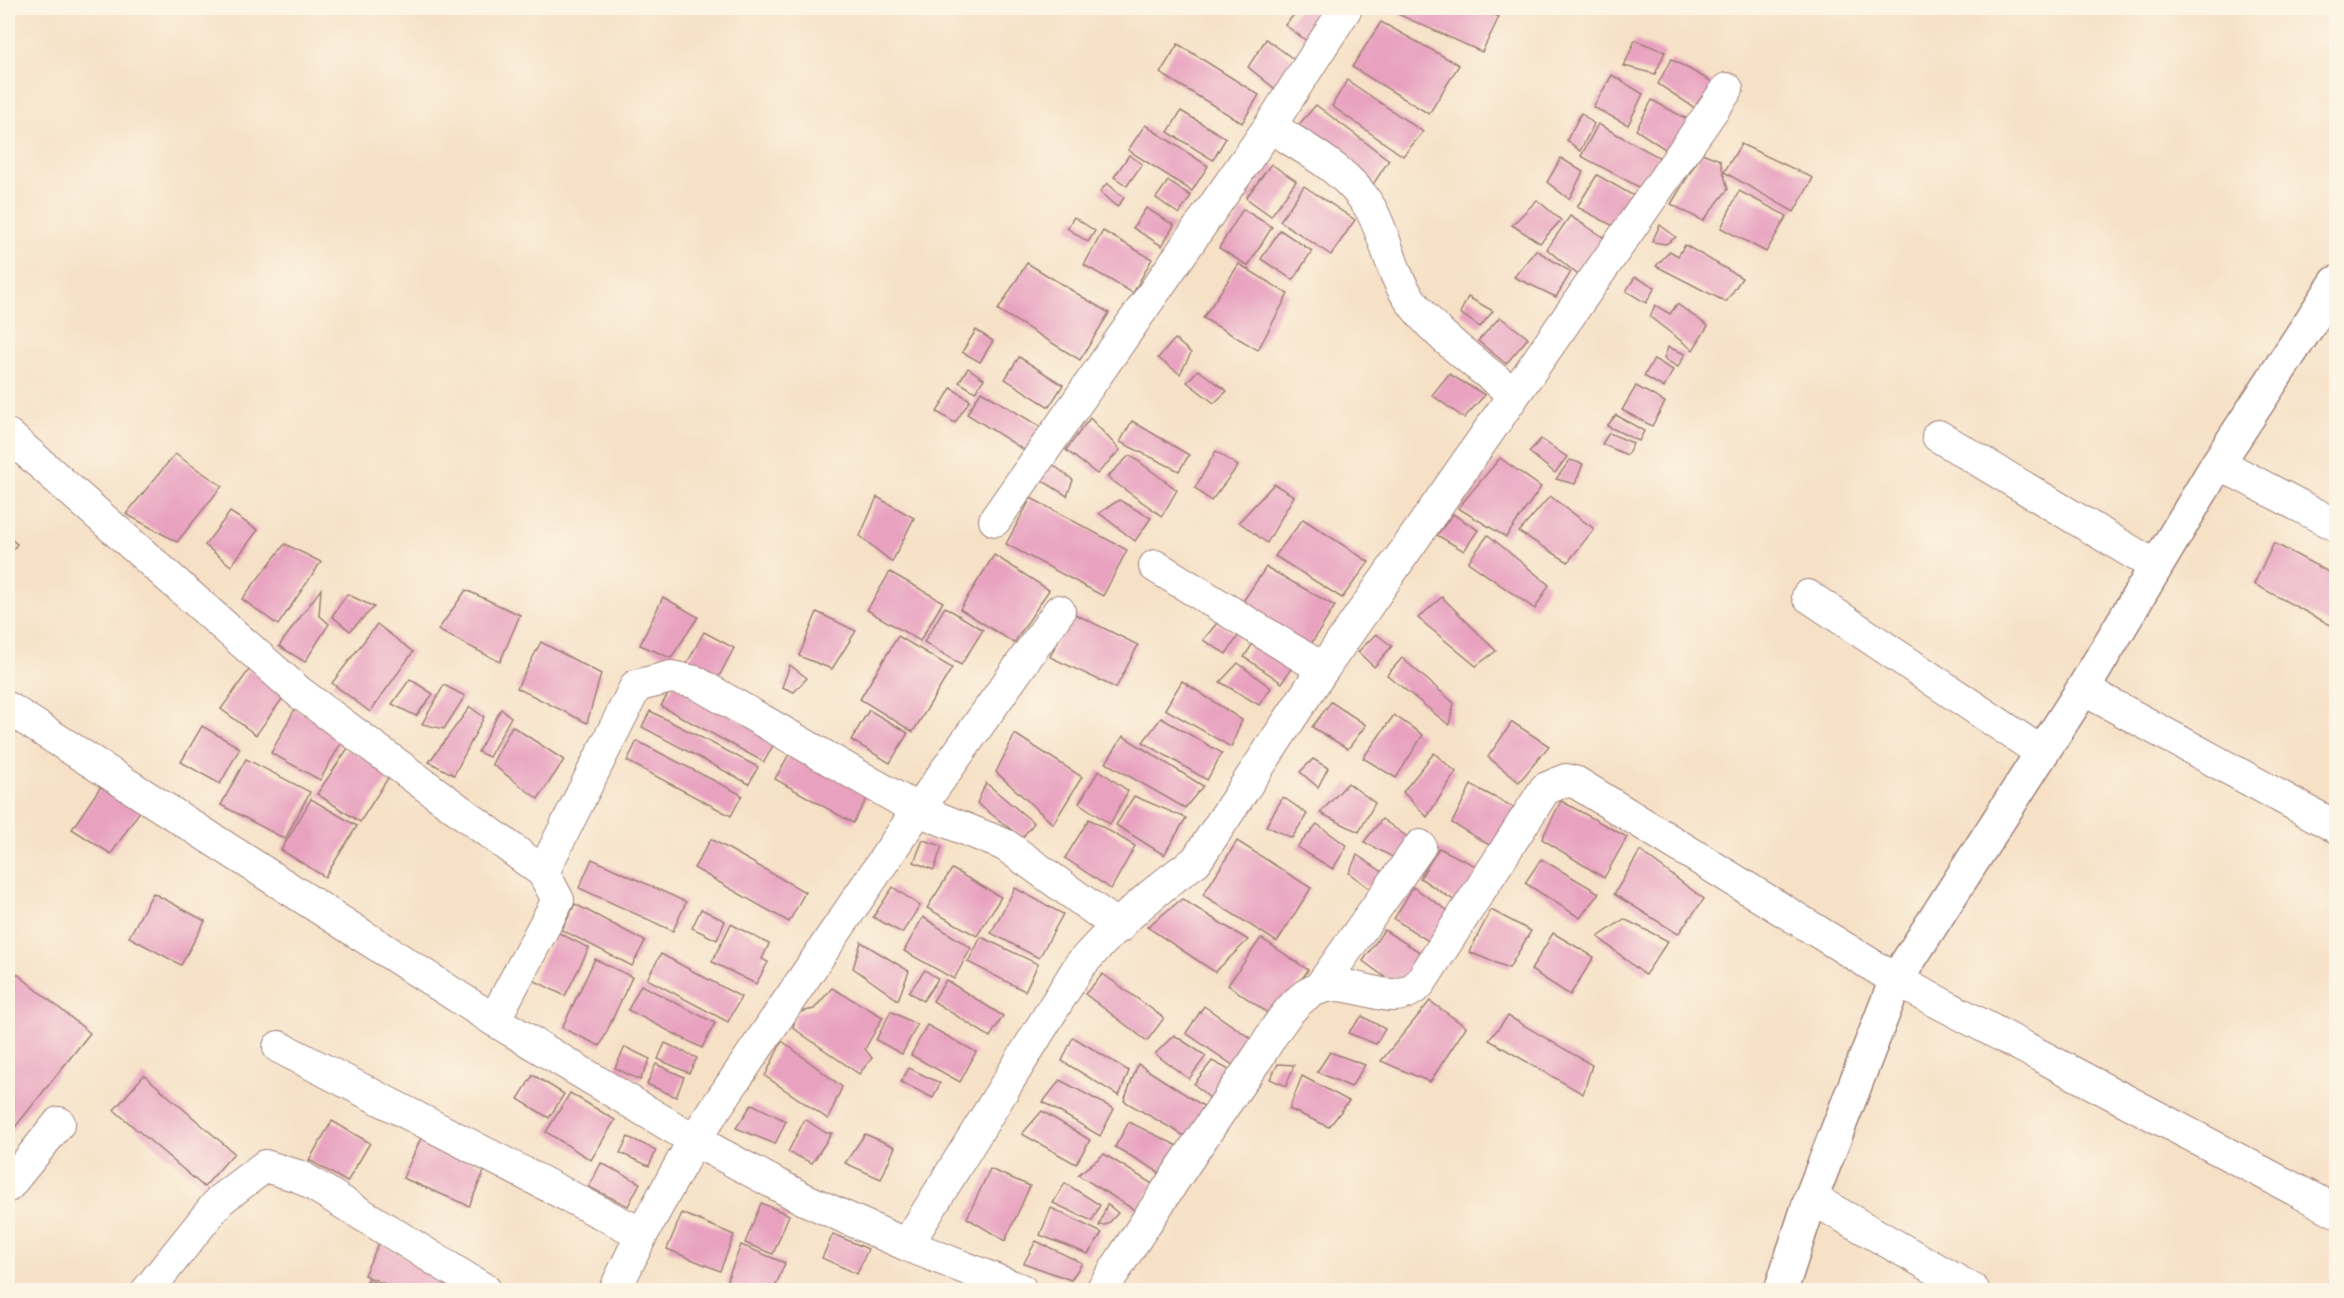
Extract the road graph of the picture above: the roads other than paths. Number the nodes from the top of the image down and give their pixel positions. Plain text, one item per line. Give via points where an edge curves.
1 (1346, 8) edge
2 (1727, 89) dead end
3 (1269, 126) junction
4 (2337, 283) edge
5 (1513, 394) junction
6 (8, 435) edge
7 (1938, 436) dead end
8 (2218, 463) junction
9 (995, 520) dead end
10 (2337, 525) edge
11 (1155, 566) dead end
12 (2155, 566) junction
13 (1808, 596) dead end
14 (1059, 611) dead end
15 (1323, 669) junction
16 (2083, 689) junction
17 (8, 708) edge
18 (2042, 753) junction
19 (918, 810) junction
20 (2337, 827) edge
21 (1420, 846) dead end
22 (543, 872) junction
23 (1119, 927) junction
24 (1896, 980) junction
25 (1320, 987) junction
26 (494, 1020) junction
27 (279, 1047) dead end
28 (59, 1123) dead end
29 (694, 1140) junction
30 (8, 1186) edge
31 (1811, 1198) junction
32 (2337, 1211) edge
33 (642, 1234) junction
34 (907, 1245) junction
35 (148, 1290) edge
36 (485, 1290) edge
37 (615, 1290) edge
38 (1021, 1290) edge
39 (1102, 1290) edge
40 (1781, 1290) edge
41 (1973, 1290) edge

1 - 3 street
2 - 5 street
3 - 5 street via 1338,171 1357,189 1374,216 1407,296 1438,330
3 - 9 street
4 - 8 main road
5 - 15 street
6 - 22 street via 300,693
7 - 12 street
8 - 10 street
8 - 12 main road
11 - 15 street
12 - 16 main road
13 - 18 street
14 - 19 street
15 - 23 street via 1196,861 1171,878
16 - 18 main road
16 - 20 street
17 - 26 street
18 - 24 main road
19 - 22 street via 694,682 671,677 650,680 636,686
19 - 23 street via 1005,845
19 - 29 street
21 - 25 street
22 - 26 street via 558,900
23 - 34 street via 1080,965
24 - 25 street via 1587,789 1566,780 1545,789 1412,991 1385,996 1355,986
24 - 31 main road
24 - 32 street
25 - 39 street via 1304,996 1287,1015 1206,1130
26 - 29 street
27 - 33 street
28 - 30 street
29 - 33 street
29 - 34 street via 804,1199
31 - 40 main road
31 - 41 street
33 - 37 street
34 - 38 street
35 - 36 street via 220,1200 265,1166 301,1177

